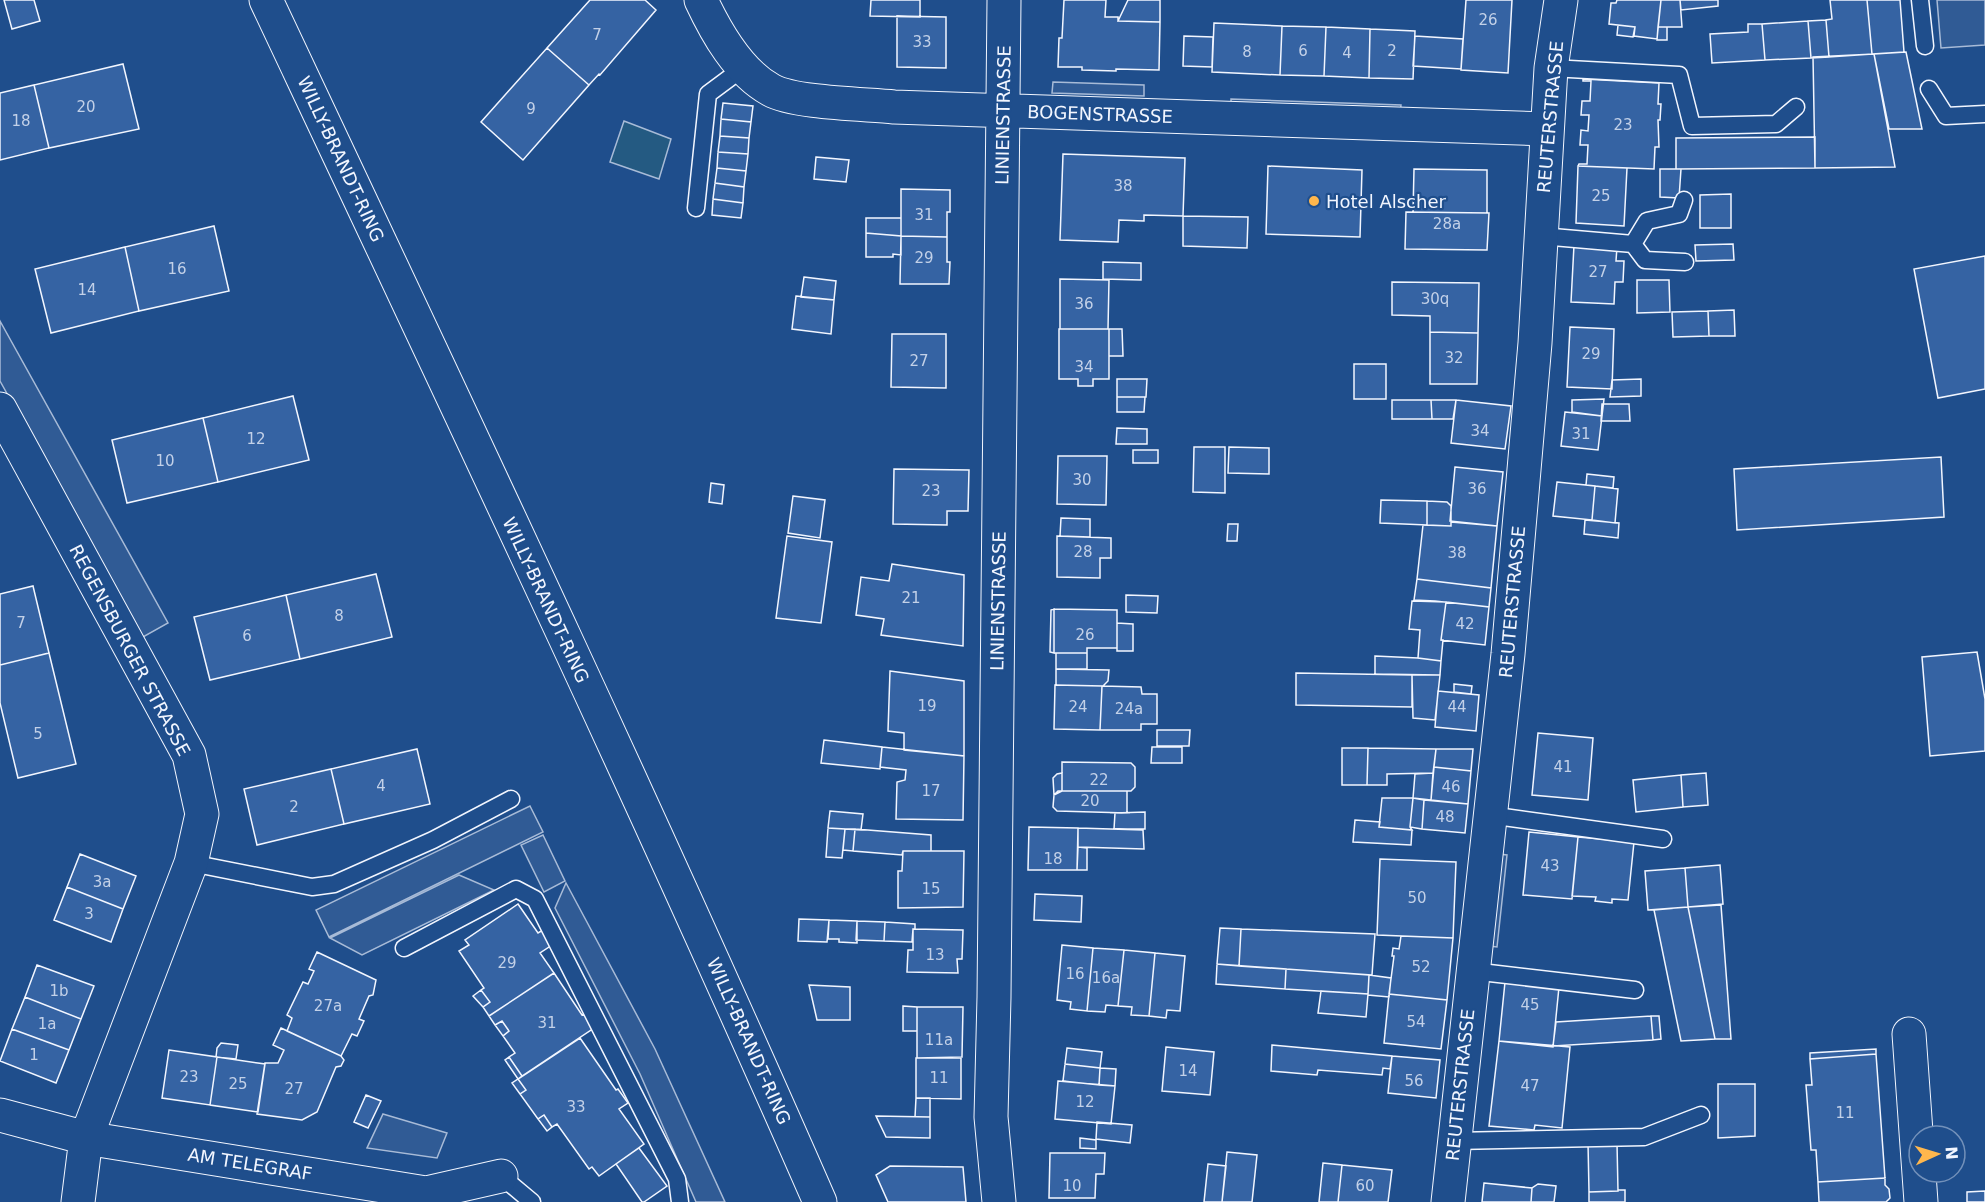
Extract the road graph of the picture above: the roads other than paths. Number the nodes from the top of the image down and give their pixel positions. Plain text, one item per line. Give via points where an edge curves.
1 (266, 0) edge
2 (701, 0) edge
3 (1004, 0) edge
4 (1561, 0) edge
5 (1920, 0) edge
6 (1925, 46) dead end
7 (743, 68) junction
8 (1551, 68) junction
9 (1929, 88) dead end
10 (1796, 107) dead end
11 (1003, 111) junction
12 (1985, 114) edge
13 (1547, 129) junction
14 (1684, 200) dead end
15 (696, 208) dead end
16 (1541, 236) junction
17 (1633, 244) junction
18 (1685, 262) dead end
19 (0, 410) edge
20 (511, 799) dead end
21 (1489, 815) junction
22 (1663, 839) dead end
23 (191, 863) junction
24 (404, 948) dead end
25 (1472, 970) junction
26 (1635, 990) dead end
27 (1909, 1034) dead end
28 (0, 1115) edge
29 (1701, 1115) dead end
30 (86, 1138) junction
31 (1454, 1141) junction
32 (501, 1176) joint
33 (78, 1202) edge
34 (532, 1202) edge
35 (680, 1202) edge
36 (820, 1202) edge
37 (999, 1202) edge
38 (1448, 1202) edge
39 (1921, 1202) edge

1 - 36 street, WILLY-BRANDT-RING via 759,1061
2 - 7 street, BOGENSTRASSE via 715,29
3 - 11 street, LINIENSTRASSE
4 - 8 street, REUTERSTRASSE
5 - 6 lane
7 - 11 street, BOGENSTRASSE via 771,90 794,98
7 - 15 lane via 708,94
8 - 10 lane via 1678,75 1692,126 1776,124
8 - 13 street, REUTERSTRASSE
9 - 12 lane via 1946,116
11 - 13 street, BOGENSTRASSE
11 - 37 street, LINIENSTRASSE via 991,1117
13 - 16 street, REUTERSTRASSE
14 - 17 lane via 1679,214 1647,222
16 - 17 lane
16 - 21 street, REUTERSTRASSE via 1509,643
17 - 18 lane via 1645,260
19 - 23 street, REGENSBURGER STRASSE via 189,755 202,814
20 - 23 lane via 433,840 334,884 312,887
21 - 22 lane
21 - 25 street, REUTERSTRASSE
23 - 30 street, REGENSBURGER STRASSE
24 - 35 lane via 516,889 535,898 677,1179
25 - 26 lane
25 - 31 street, REUTERSTRASSE
27 - 39 street
28 - 30 street, AM TELEGRAF
29 - 31 lane via 1644,1137
30 - 32 street, AM TELEGRAF via 426,1193
30 - 33 street, REGENSBURGER STRASSE
31 - 38 street, REUTERSTRASSE
32 - 34 lane

